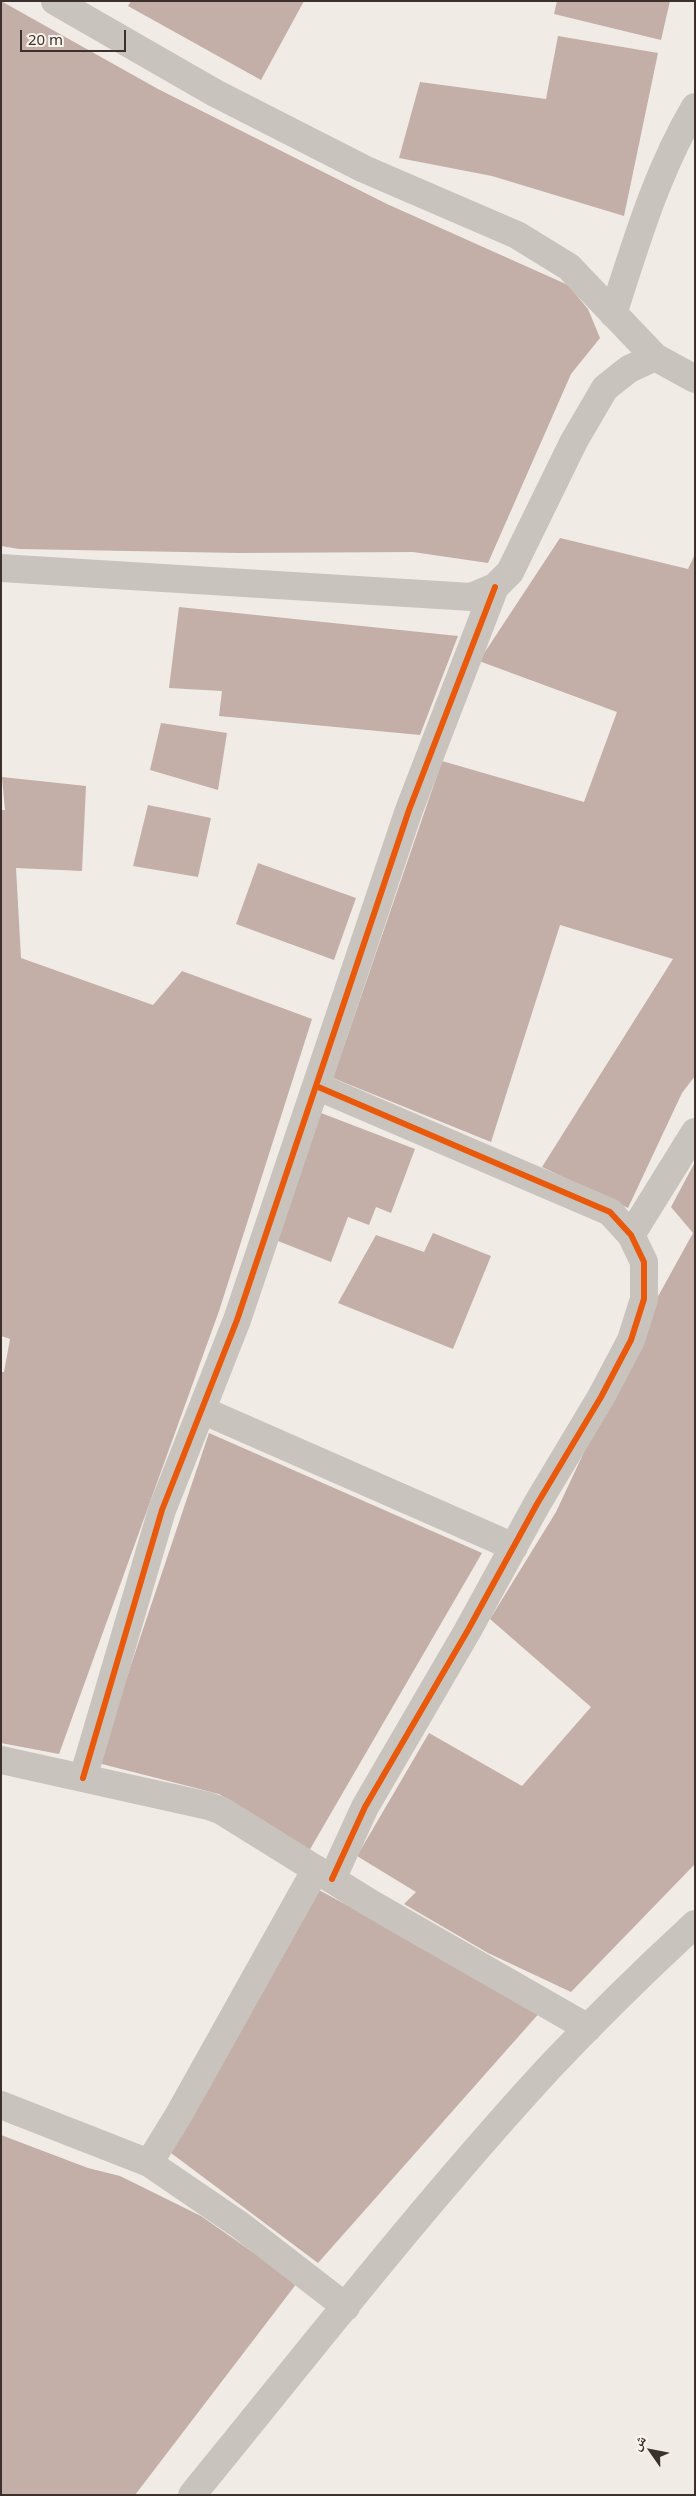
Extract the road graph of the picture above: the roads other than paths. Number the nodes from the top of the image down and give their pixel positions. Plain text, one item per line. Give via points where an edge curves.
1 (55, 1) edge
2 (695, 107) edge
3 (613, 314) junction
4 (655, 357) junction
5 (695, 379) edge
6 (1, 568) edge
7 (495, 587) junction
8 (316, 1086) junction
9 (695, 1132) edge
10 (631, 1235) junction
11 (202, 1410) junction
12 (514, 1547) junction
13 (1, 1760) edge
14 (83, 1778) junction
15 (324, 1874) junction
16 (695, 1924) edge
17 (588, 2028) junction
18 (1, 2104) edge
19 (149, 2163) junction
20 (346, 2307) junction
21 (192, 2495) edge

1 - 3 street via 241,107 364,169 517,235 569,267
2 - 3 street via 676,139 652,196
3 - 4 street
4 - 5 street
4 - 7 street via 629,369 605,388 574,441 510,572
6 - 7 street via 471,597
7 - 8 street via 409,810
8 - 10 street via 610,1212
8 - 11 street via 237,1320
9 - 10 street
10 - 12 street via 644,1262 644,1299 631,1340
11 - 12 street
11 - 14 street via 162,1510
12 - 15 street
13 - 14 street
14 - 15 street via 216,1808
15 - 17 street
15 - 19 street
16 - 17 street
17 - 20 street via 451,2179
18 - 19 street
19 - 20 street via 240,2225
20 - 21 street

